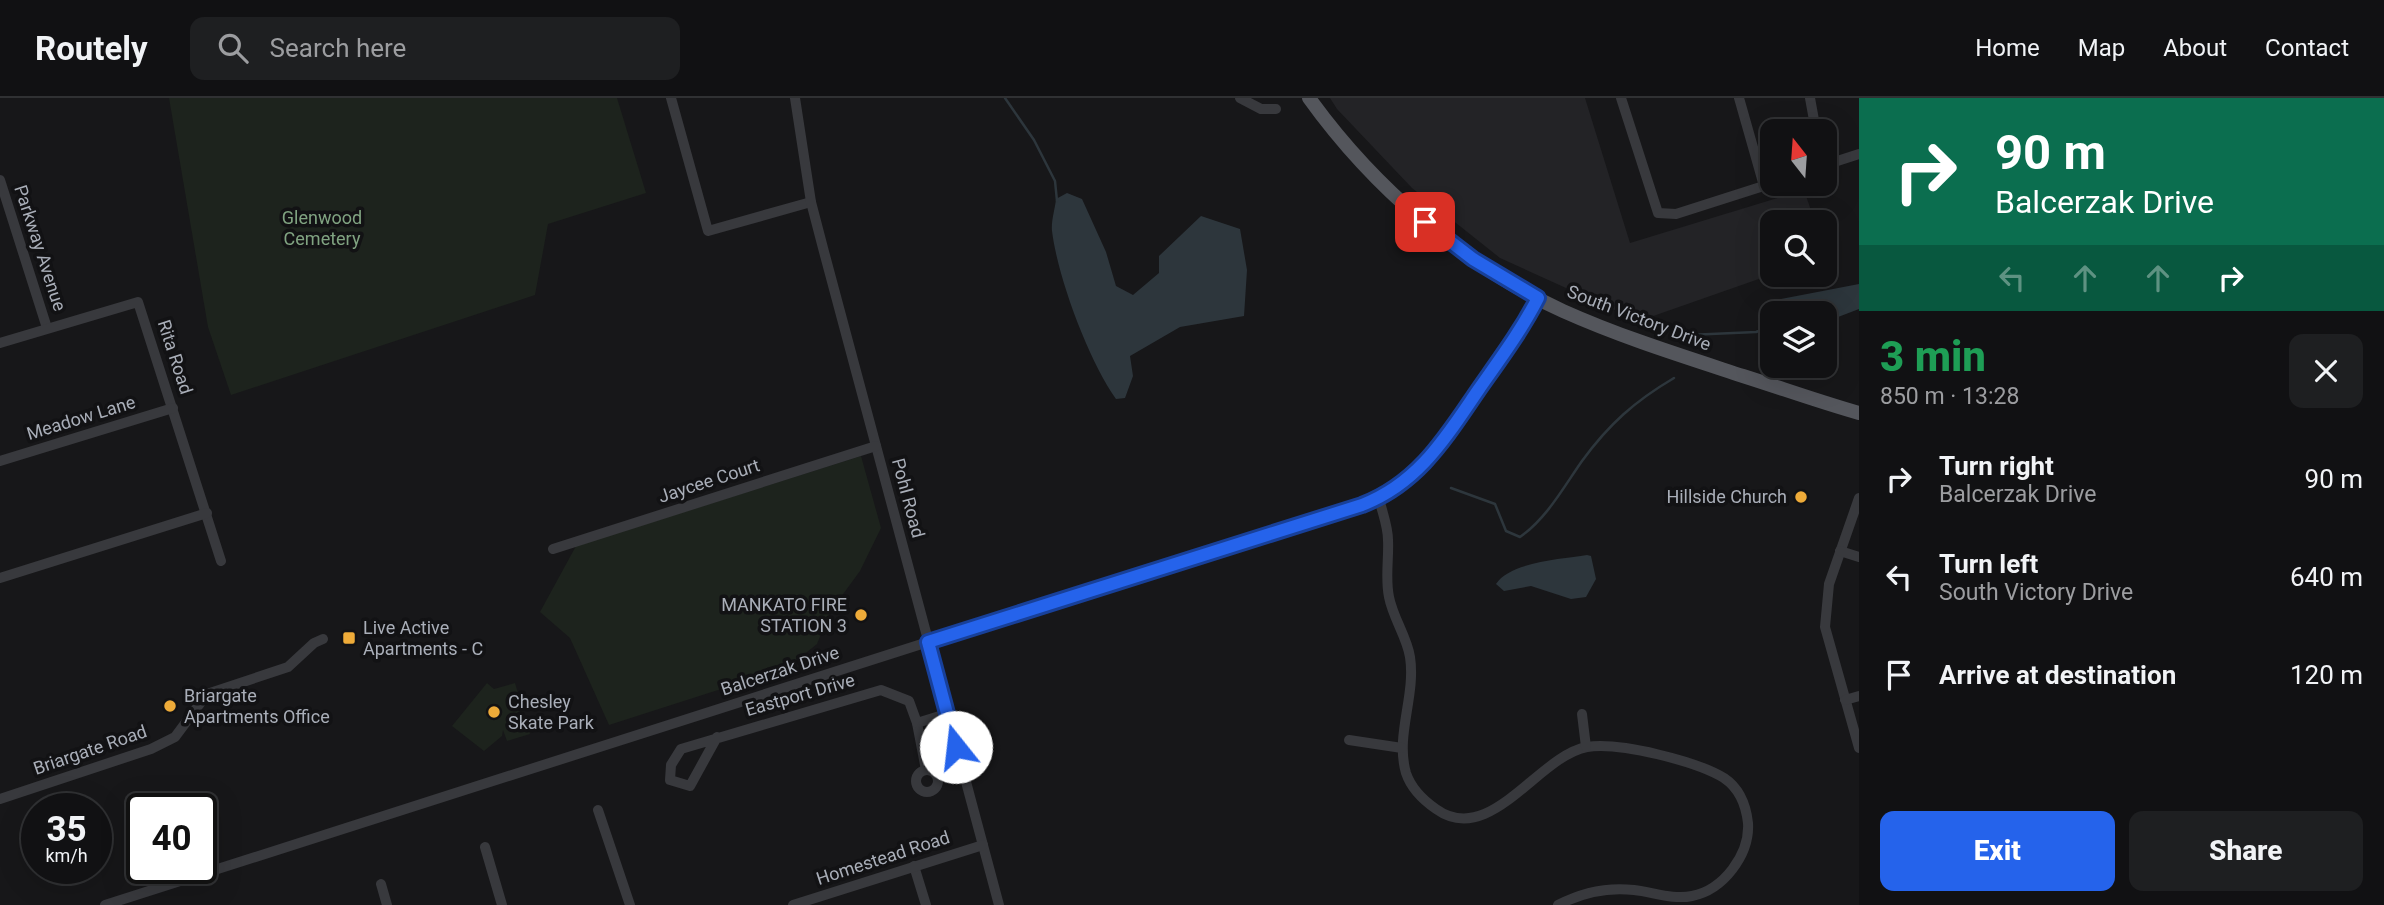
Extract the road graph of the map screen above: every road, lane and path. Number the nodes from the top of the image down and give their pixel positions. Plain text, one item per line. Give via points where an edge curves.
1 (671, 98) edge
2 (795, 98) edge
3 (1240, 98) edge
4 (1309, 98) edge
5 (1621, 98) edge
6 (1739, 98) edge
7 (1812, 99) edge
8 (1276, 109) dead end
9 (1814, 119) edge
10 (1859, 154) edge
11 (1760, 158) edge
12 (1838, 160) edge
13 (0, 180) edge
14 (1760, 187) edge
15 (811, 202) junction
16 (5, 214) edge
17 (1538, 298) junction
18 (47, 328) junction
19 (0, 342) edge
20 (173, 408) junction
21 (1859, 413) edge
22 (876, 446) junction
23 (0, 461) edge
24 (1379, 498) junction
25 (1859, 498) edge
26 (207, 513) junction
27 (553, 549) dead end
28 (1840, 551) junction
29 (1859, 557) edge
30 (220, 561) dead end
31 (0, 578) edge
32 (323, 639) dead end
33 (928, 642) junction
34 (1859, 696) edge
35 (1845, 701) junction
36 (946, 714) junction
37 (1582, 714) dead end
38 (917, 723) junction
39 (717, 737) junction
40 (1349, 740) dead end
41 (1586, 747) junction
42 (1859, 747) edge
43 (1402, 748) junction
44 (926, 770) dead end
45 (0, 799) edge
46 (598, 810) dead end
47 (983, 845) junction
48 (485, 847) dead end
49 (914, 866) junction
50 (381, 884) dead end
51 (105, 905) edge
52 (387, 905) edge
53 (502, 905) edge
54 (630, 905) edge
55 (793, 905) edge
56 (926, 905) edge
57 (999, 905) edge
58 (1558, 905) edge

1 - 15 street via 708,231
2 - 15 street, Pohl Road
3 - 8 street via 1261,109
4 - 17 main road, South Victory Drive via 1398,199 1473,259
5 - 14 street via 1658,213 1676,214
6 - 11 street
7 - 9 street
10 - 12 street
13 - 16 street, Parkway Avenue
15 - 22 street, Pohl Road
16 - 18 street, Parkway Avenue
17 - 21 main road, South Victory Drive via 1633,340
17 - 24 street, Balcerzak Drive via 1430,459
18 - 19 street, Rita Road
18 - 20 street, Rita Road via 138,302
20 - 23 street, Meadow Lane
20 - 26 street, Rita Road
22 - 27 street, Jaycee Court
22 - 33 street, Pohl Road
24 - 33 street, Balcerzak Drive
24 - 43 street via 1388,539 1388,594 1410,656
25 - 28 street
26 - 30 street, Rita Road
26 - 31 street
28 - 29 street
28 - 35 street via 1829,584 1825,627
32 - 45 street, Briargate Road via 288,667 207,694 175,737 151,749
33 - 36 street, Pohl Road
33 - 51 street, Balcerzak Drive
34 - 35 street
35 - 42 street
36 - 38 street
36 - 47 street, Pohl Road
37 - 41 street
38 - 39 street, Eastport Drive via 909,701 881,690
38 - 44 street, Eastport Drive
39 - 39 street, Eastport Drive via 681,749 671,765 670,780 690,786
40 - 43 street
41 - 43 street via 1559,758 1490,812 1467,818 1442,813 1422,799 1406,773
41 - 58 street via 1614,747 1705,766 1731,783 1746,806 1748,833 1741,858 1720,884 1691,896 1603,890
46 - 54 street
47 - 49 street, Homestead Road
47 - 57 street, Pohl Road
48 - 53 street
49 - 55 street, Homestead Road
49 - 56 street
50 - 52 street

